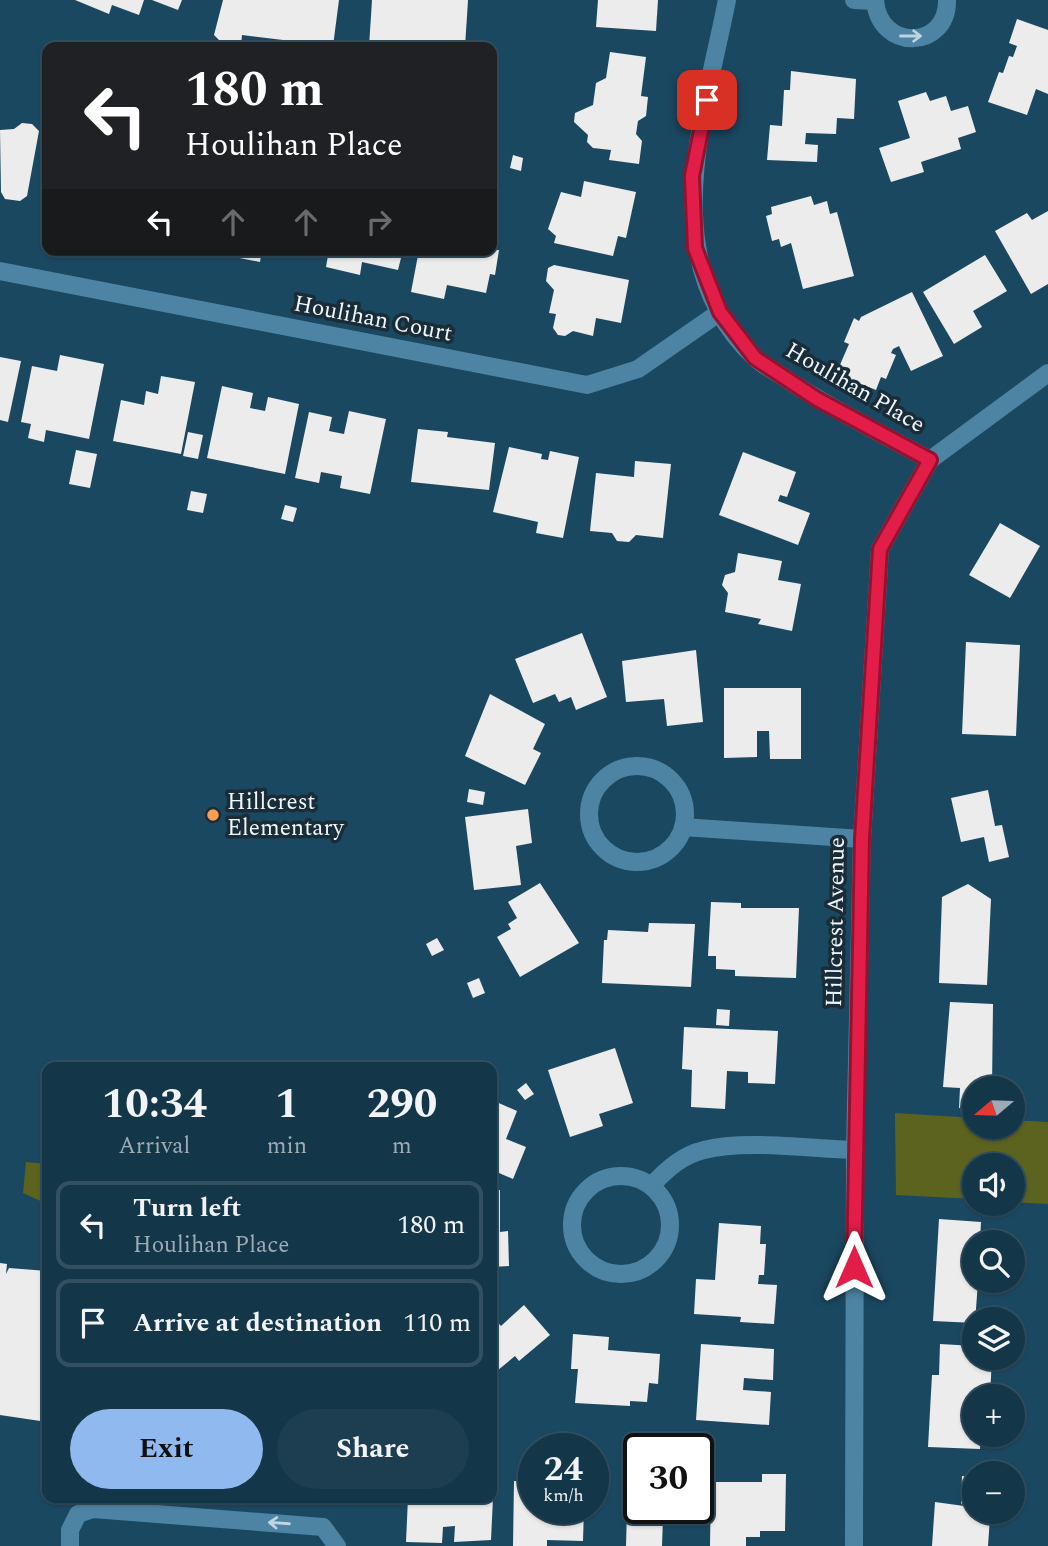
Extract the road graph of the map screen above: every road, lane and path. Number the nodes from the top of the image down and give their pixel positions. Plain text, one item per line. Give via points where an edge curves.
1 (727, 0) edge
2 (853, 0) edge
3 (875, 0) edge
4 (947, 0) edge
5 (0, 271) edge
6 (720, 312) junction
7 (1048, 373) edge
8 (930, 460) junction
9 (683, 827) junction
10 (862, 839) junction
11 (855, 1150) junction
12 (651, 1186) junction
13 (70, 1546) edge
14 (337, 1546) edge
15 (854, 1546) edge

1 - 6 street, Houlihan Place via 692,176 695,248
2 - 3 street
3 -> 4 street via 882,24 902,38 914,39 936,29
5 - 6 street, Houlihan Court via 587,385 638,369
6 - 8 street, Houlihan Place via 755,358 817,399
7 - 8 street, Hillcrest Avenue
8 - 10 street, Hillcrest Avenue via 880,549
9 - 9 street via 685,812 678,790 663,774 649,768 634,766 607,777 590,802 589,819 603,849 633,863 665,854
9 - 10 street
10 - 11 street, Hillcrest Avenue
11 - 12 street via 732,1146 703,1150 670,1166
11 - 15 street, Hillcrest Avenue
12 - 12 street via 621,1175 598,1182 580,1197 573,1212 575,1244 596,1268 629,1274 657,1260 667,1246 670,1213
14 -> 13 street via 323,1527 93,1509 78,1514 70,1530

